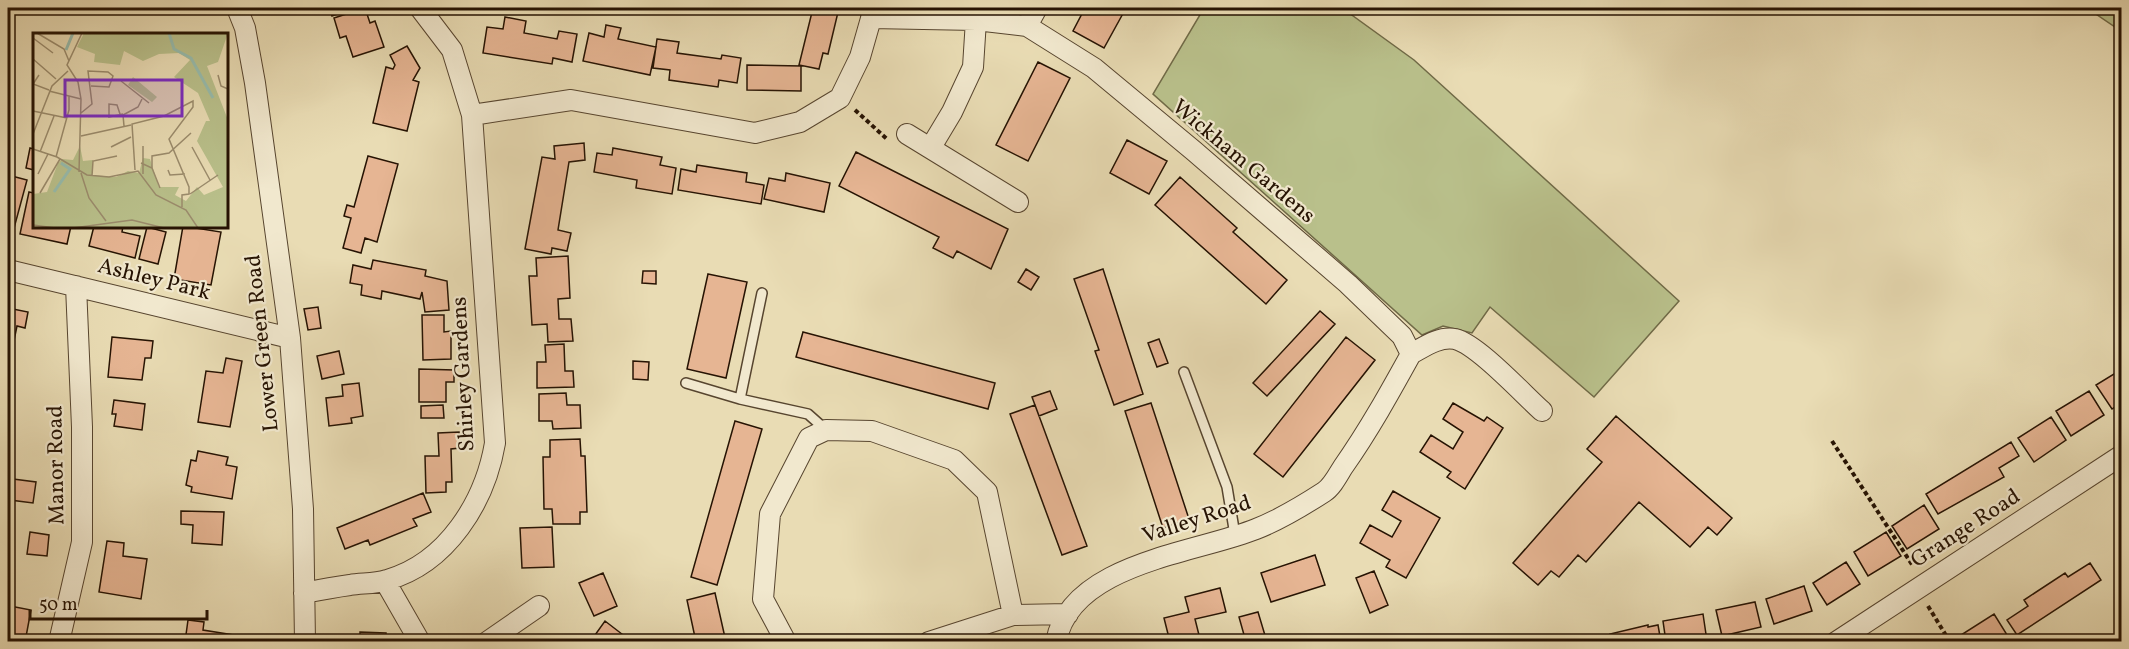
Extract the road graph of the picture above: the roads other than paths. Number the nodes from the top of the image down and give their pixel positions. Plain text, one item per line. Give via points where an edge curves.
1 (237, 8) edge
2 (420, 8) edge
3 (1037, 8) edge
4 (873, 13) edge
5 (976, 20) junction
6 (1027, 26) junction
7 (472, 115) junction
8 (907, 134) road end
9 (931, 147) junction
10 (1018, 202) dead end
11 (8, 270) edge
12 (76, 286) junction
13 (762, 293) dead end
14 (290, 338) junction
15 (1411, 354) junction
16 (1184, 372) dead end
17 (686, 383) dead end
18 (740, 399) junction
19 (1542, 411) dead end
20 (826, 430) junction
21 (2121, 455) edge
22 (1235, 536) junction
23 (385, 581) junction
24 (304, 593) junction
25 (539, 606) dead end
26 (1068, 614) junction
27 (1013, 615) junction
28 (59, 642) edge
29 (305, 642) edge
30 (420, 642) edge
31 (487, 642) edge
32 (786, 642) edge
33 (929, 642) edge
34 (1056, 642) edge
35 (1836, 642) edge

1 - 14 street, Lower Green Road via 245,28 255,83
2 - 7 street, Shirley Gardens via 452,50
3 - 6 street
4 - 5 street
4 - 7 street via 860,57 840,98 800,122 755,133 571,100
5 - 6 street
5 - 9 street via 973,66
6 - 15 street, Wickham Gardens via 1094,68 1203,159 1348,284 1402,336
7 - 23 street, Shirley Gardens via 495,443 491,470 476,505 455,533 419,568
8 - 9 street
9 - 10 street
11 - 12 street, Ashley Park
12 - 14 street, Ashley Park
12 - 28 street, Manor Road via 82,542
13 - 18 lane
14 - 24 street, Lower Green Road via 303,509
15 - 19 street via 1434,341 1454,339 1470,345
15 - 22 street, Valley Road via 1369,430 1327,490 1257,529
16 - 22 lane via 1227,487
17 - 18 lane
18 - 20 lane via 808,414
20 - 27 street via 872,430 954,460 987,492
20 - 32 street via 809,438 770,514 763,598
21 - 35 street, Grange Road
22 - 26 street, Valley Road via 1145,561 1098,586
23 - 24 street, Shirley Gardens
23 - 30 street
24 - 29 street, Lower Green Road
25 - 31 street
26 - 27 street
26 - 34 street, Valley Road via 1059,627
27 - 33 street

